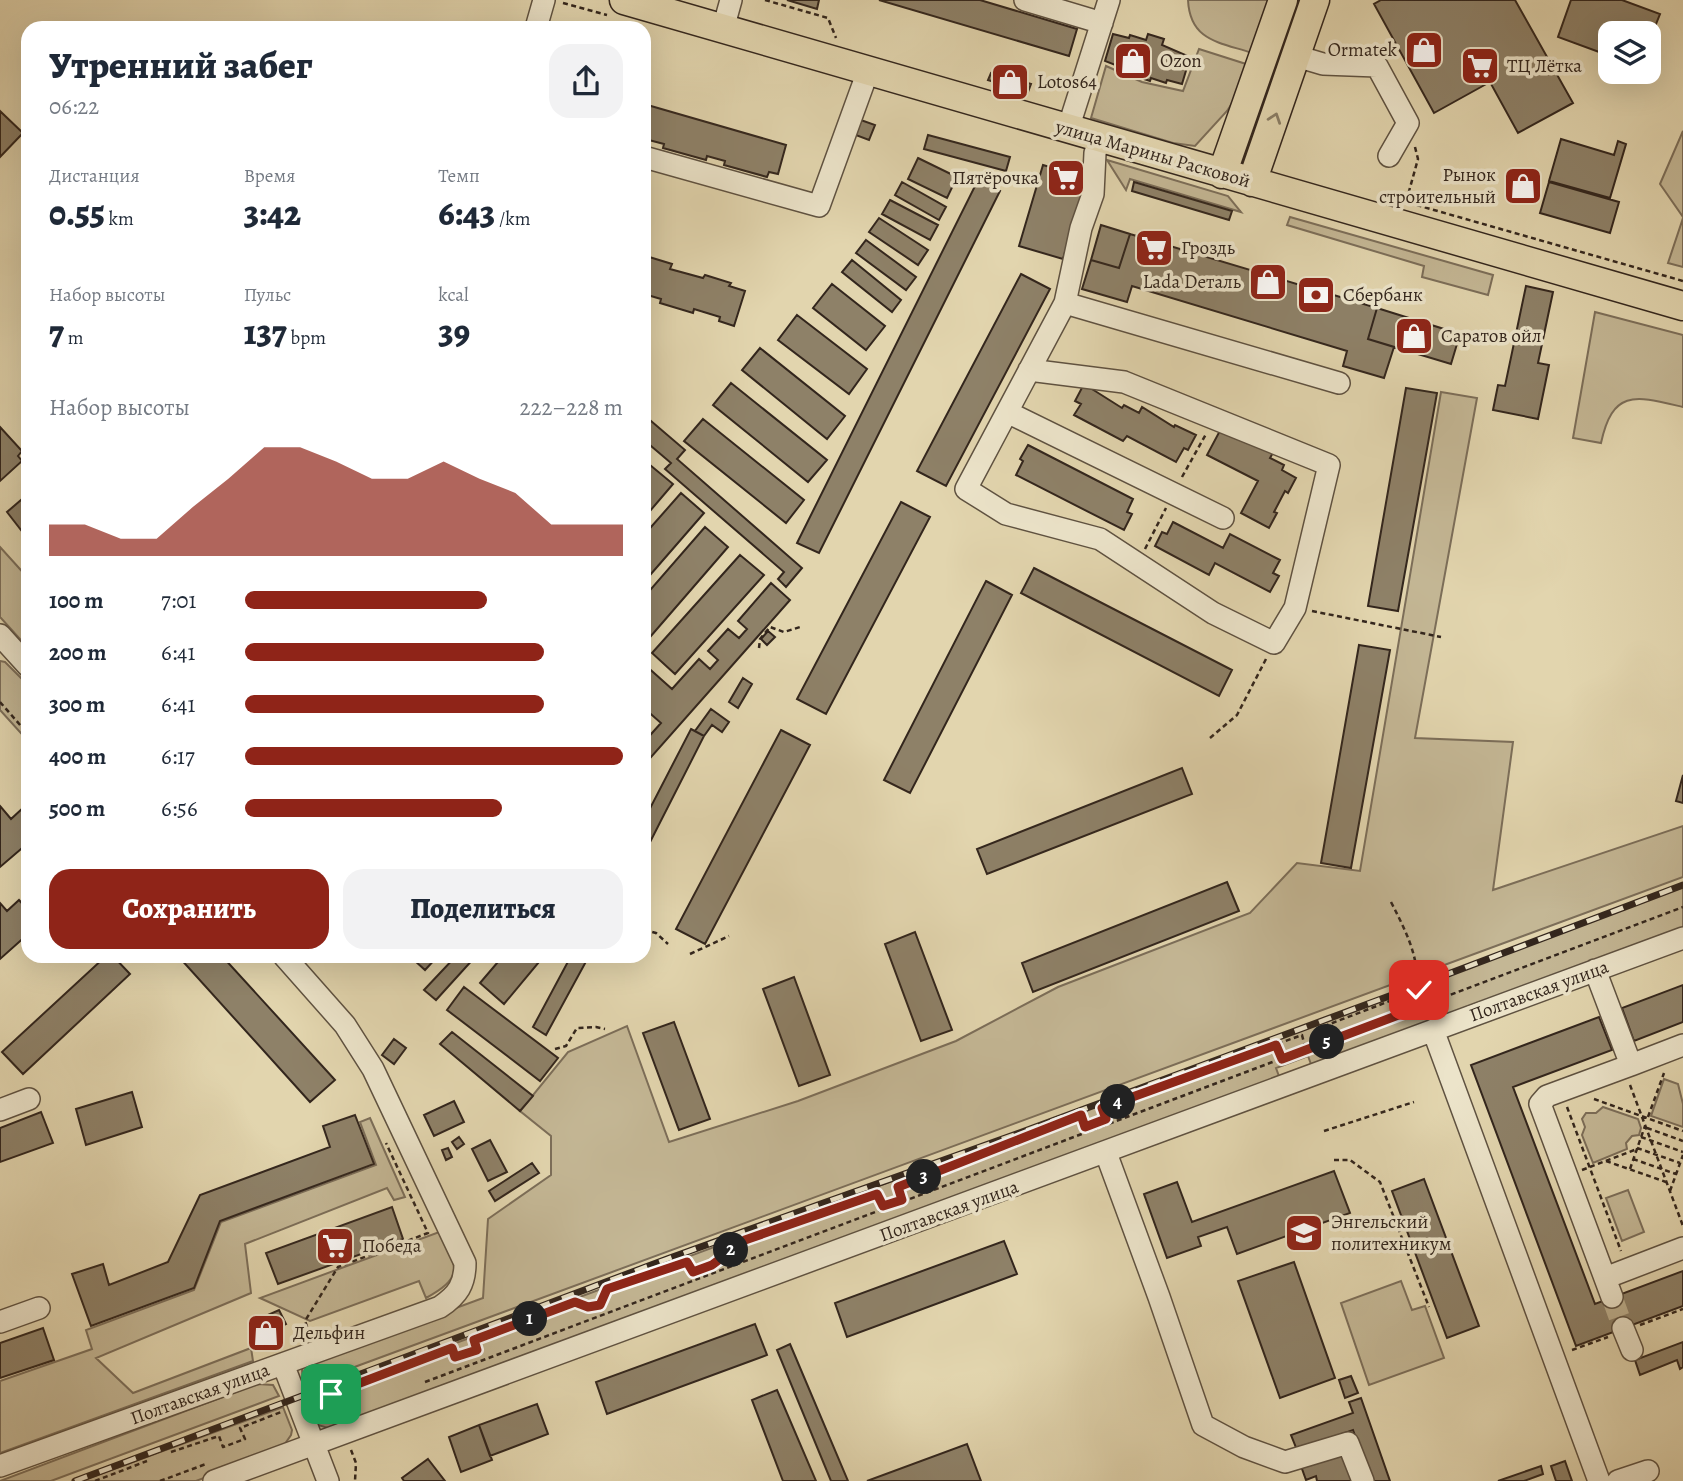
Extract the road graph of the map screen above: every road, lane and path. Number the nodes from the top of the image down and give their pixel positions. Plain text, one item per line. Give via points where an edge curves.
1 (544, 0) edge
2 (624, 0) edge
3 (732, 0) edge
4 (765, 0) edge
5 (1025, 0) edge
6 (1109, 0) edge
7 (1283, 0) edge
8 (1315, 0) edge
9 (538, 21) edge
10 (1102, 23) junction
11 (723, 29) junction
12 (848, 42) dead end
13 (1296, 56) junction
14 (868, 71) junction
15 (1408, 123) junction
16 (1068, 130) junction
17 (1100, 138) junction
18 (1389, 156) dead end
19 (651, 159) edge
20 (1223, 174) junction
21 (1252, 183) junction
22 (1683, 281) edge
23 (1065, 303) junction
24 (1683, 306) edge
25 (1030, 370) junction
26 (1339, 383) dead end
27 (1007, 412) junction
28 (1223, 518) dead end
29 (1295, 608) junction
30 (800, 627) dead end
31 (0, 635) edge
32 (1441, 637) dead end
33 (1274, 643) junction
34 (758, 648) dead end
35 (21, 658) edge
36 (0, 702) edge
37 (21, 726) edge
38 (1210, 738) dead end
39 (1391, 902) dead end
40 (1683, 907) edge
41 (651, 932) edge
42 (729, 936) dead end
43 (1683, 938) edge
44 (668, 944) dead end
45 (690, 954) dead end
46 (290, 963) edge
47 (1595, 970) junction
48 (1429, 986) dead end
49 (1419, 990) junction
50 (1417, 1008) junction
51 (605, 1029) dead end
52 (1433, 1030) junction
53 (1276, 1045) junction
54 (555, 1049) dead end
55 (1682, 1050) edge
56 (1282, 1059) junction
57 (1627, 1066) junction
58 (1665, 1070) dead end
59 (1591, 1098) dead end
60 (29, 1099) dead end
61 (1414, 1102) dead end
62 (1567, 1107) dead end
63 (0, 1110) edge
64 (1642, 1116) junction
65 (1648, 1118) junction
66 (1646, 1127) junction
67 (1324, 1131) dead end
68 (1683, 1131) edge
69 (383, 1135) dead end
70 (1641, 1137) junction
71 (1651, 1141) junction
72 (1683, 1141) edge
73 (1637, 1149) junction
74 (1106, 1153) junction
75 (1683, 1153) edge
76 (1656, 1155) junction
77 (1633, 1159) junction
78 (1334, 1160) dead end
79 (1606, 1161) junction
80 (1680, 1163) junction
81 (1590, 1167) junction
82 (1630, 1169) junction
83 (1662, 1169) junction
84 (1676, 1174) junction
85 (1566, 1176) junction
86 (1666, 1182) junction
87 (1670, 1191) junction
88 (1683, 1226) edge
89 (1683, 1248) edge
90 (1628, 1269) junction
91 (1429, 1307) dead end
92 (38, 1308) dead end
93 (0, 1322) edge
94 (1623, 1328) tunnel mouth
95 (1632, 1350) dead end
96 (316, 1352) junction
97 (283, 1364) junction
98 (426, 1382) dead end
99 (331, 1394) junction
100 (299, 1405) junction
101 (342, 1424) junction
102 (310, 1435) junction
103 (171, 1452) dead end
104 (147, 1461) dead end
105 (0, 1466) edge
106 (1648, 1471) dead end
107 (212, 1472) edge
108 (95, 1481) edge
109 (160, 1481) edge
110 (328, 1481) edge
111 (355, 1481) edge
112 (1363, 1481) edge
113 (1599, 1481) edge
114 (1618, 1481) edge

1 - 9 street
2 - 11 main road, улица Марины Расковой
3 - 11 street
4 - 12 path via 828,18 835,38
5 - 10 street
6 - 10 street
7 - 20 main road
8 - 13 main road
10 - 16 street
11 - 14 main road, улица Марины Расковой
13 - 15 street via 1323,64 1377,66
21 -> 13 main road
14 - 16 main road, улица Марины Расковой
14 - 19 street via 819,206
15 - 18 street
15 - 22 path via 1418,159 1406,202
16 - 17 main road, улица Марины Расковой
17 - 20 main road, улица Марины Расковой
17 - 23 street via 1093,194
20 - 21 main road, улица Марины Расковой
21 - 24 main road, улица Марины Расковой
23 - 25 street
23 - 26 street
25 - 27 street
25 - 29 street via 1124,382 1329,465
27 - 28 street
27 - 33 street via 966,489 1006,514 1100,539 1213,613
29 - 32 path
29 - 33 street
30 - 34 path via 784,632 770,627
31 - 35 street
33 - 38 path via 1237,715
36 - 37 path
39 - 49 path via 1406,931 1418,969
40 - 50 path
41 - 44 path
42 - 45 path
43 - 47 street, Полтавская улица
46 - 96 street, Полтавская улица via 345,1025 373,1069 465,1263 460,1288 440,1307
47 - 52 street, Полтавская улица
47 - 57 street
48 - 49 path
49 - 50 path
49 - 53 path via 1322,1027 1326,1039 1316,1043 1305,1047 1302,1035
50 - 56 path
51 - 54 path via 577,1028 566,1046
52 - 74 street, Полтавская улица
52 - 113 street
53 - 56 path
53 - 99 path via 1102,1108 1106,1119 1096,1123 1085,1127 1081,1115 898,1187 902,1200 883,1206 877,1194 745,1240 712,1265 693,1272 687,1262 607,1289 600,1305 575,1302 474,1340 477,1350 455,1357 452,1348
55 - 57 street
56 - 98 path
57 - 64 path
57 - 85 street via 1542,1100
58 - 65 path
59 - 64 path
60 - 63 street
61 - 67 path
62 - 81 path
64 - 65 path
64 - 66 path
65 - 68 path
66 - 70 path
66 - 71 path
66 - 72 path
69 - 96 path via 428,1233 338,1267 305,1321
70 - 71 path
70 - 73 path
71 - 75 path
71 - 76 path
73 - 76 path
73 - 77 path
73 - 79 path
74 - 101 street, Полтавская улица
74 - 112 street via 1203,1425 1285,1462 1348,1443
75 - 80 path
76 - 80 path
76 - 83 path
77 - 82 path
77 - 83 path
78 - 91 path via 1350,1160 1380,1182
79 - 81 path
79 - 82 path
80 - 84 path
81 - 85 path
81 - 90 path
82 - 86 path
83 - 84 path
83 - 86 path
84 - 87 path
85 - 90 street via 1608,1288
86 - 87 path
87 - 88 path
89 - 90 street
92 - 93 street
94 - 95 street
96 - 97 street, Полтавская улица
96 - 99 path
97 - 100 street
97 - 105 street, Полтавская улица
99 - 100 path
99 - 101 path
100 - 102 street
100 - 103 path via 240,1428 245,1439 223,1447 219,1436
101 - 102 street, Полтавская улица
101 - 102 path
101 - 111 path via 356,1463
102 - 107 street, Полтавская улица
102 - 110 street
104 - 108 path
106 - 114 street
107 - 109 path

